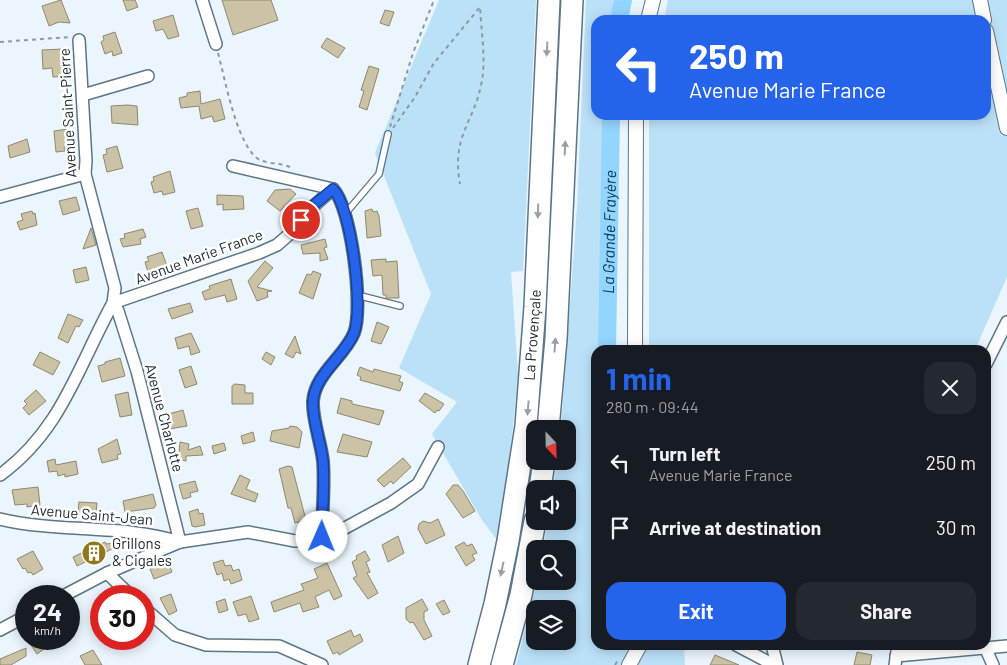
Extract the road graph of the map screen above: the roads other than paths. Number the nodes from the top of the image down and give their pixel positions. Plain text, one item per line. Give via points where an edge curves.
1 (202, 0) edge
2 (549, 0) edge
3 (572, 0) edge
4 (652, 0) edge
5 (980, 0) edge
6 (649, 15) edge
7 (983, 15) edge
8 (79, 40) road end
9 (216, 44) road end
10 (991, 54) edge
11 (148, 76) dead end
12 (83, 95) junction
13 (636, 120) edge
14 (1007, 128) edge
15 (388, 134) road end
16 (233, 166) dead end
17 (85, 174) junction
18 (333, 189) junction
19 (0, 197) edge
20 (345, 214) junction
21 (357, 295) junction
22 (113, 303) junction
23 (400, 306) dead end
24 (1007, 322) edge
25 (635, 345) edge
26 (991, 354) edge
27 (549, 420) edge
28 (438, 447) dead end
29 (0, 475) edge
30 (0, 519) edge
31 (533, 530) edge
32 (322, 537) junction
33 (180, 542) junction
34 (107, 573) junction
35 (120, 585) edge
36 (80, 587) edge
37 (155, 618) edge
38 (15, 622) edge
39 (0, 630) edge
40 (1007, 646) edge
41 (991, 647) edge
42 (637, 650) edge
43 (746, 650) edge
44 (773, 650) edge
45 (952, 650) edge
46 (986, 650) edge
47 (896, 655) edge
48 (322, 665) edge
49 (479, 665) edge
50 (502, 665) edge
51 (629, 665) edge
52 (776, 665) edge
53 (993, 665) edge

1 - 9 street
2 -> 49 highway, La Provençale via 535,307 526,426 508,541
27 -> 3 highway, La Provençale via 556,339
4 - 6 street
5 - 7 street
8 - 12 street, Avenue Saint-Pierre
10 - 14 street
11 - 12 street
12 - 17 street, Avenue Saint-Pierre
13 - 25 street
15 - 20 lane via 379,174
16 - 18 street
17 - 19 street
17 - 22 street, Avenue Saint-Pierre via 115,288
18 - 20 street
18 - 22 street, Avenue Marie France via 308,210 293,231 277,245
20 - 21 street via 355,262
21 - 23 lane
21 - 32 street via 354,332 318,385 313,401 323,468
22 - 29 street, Avenue Saint-Pierre via 48,429
22 - 33 street, Avenue Charlotte via 137,371
24 - 26 street
28 - 32 street via 418,484 391,503 334,534
30 - 33 street, Avenue Saint-Jean via 28,526 159,535
31 - 50 highway via 521,595
32 - 33 street via 295,541 248,532
33 - 34 street
34 - 35 street
34 - 36 street
37 - 48 street via 175,635 206,645 279,646
38 - 39 street
40 - 41 street
42 - 51 street
43 - 52 street
44 - 52 street
45 - 47 street
46 - 53 street

